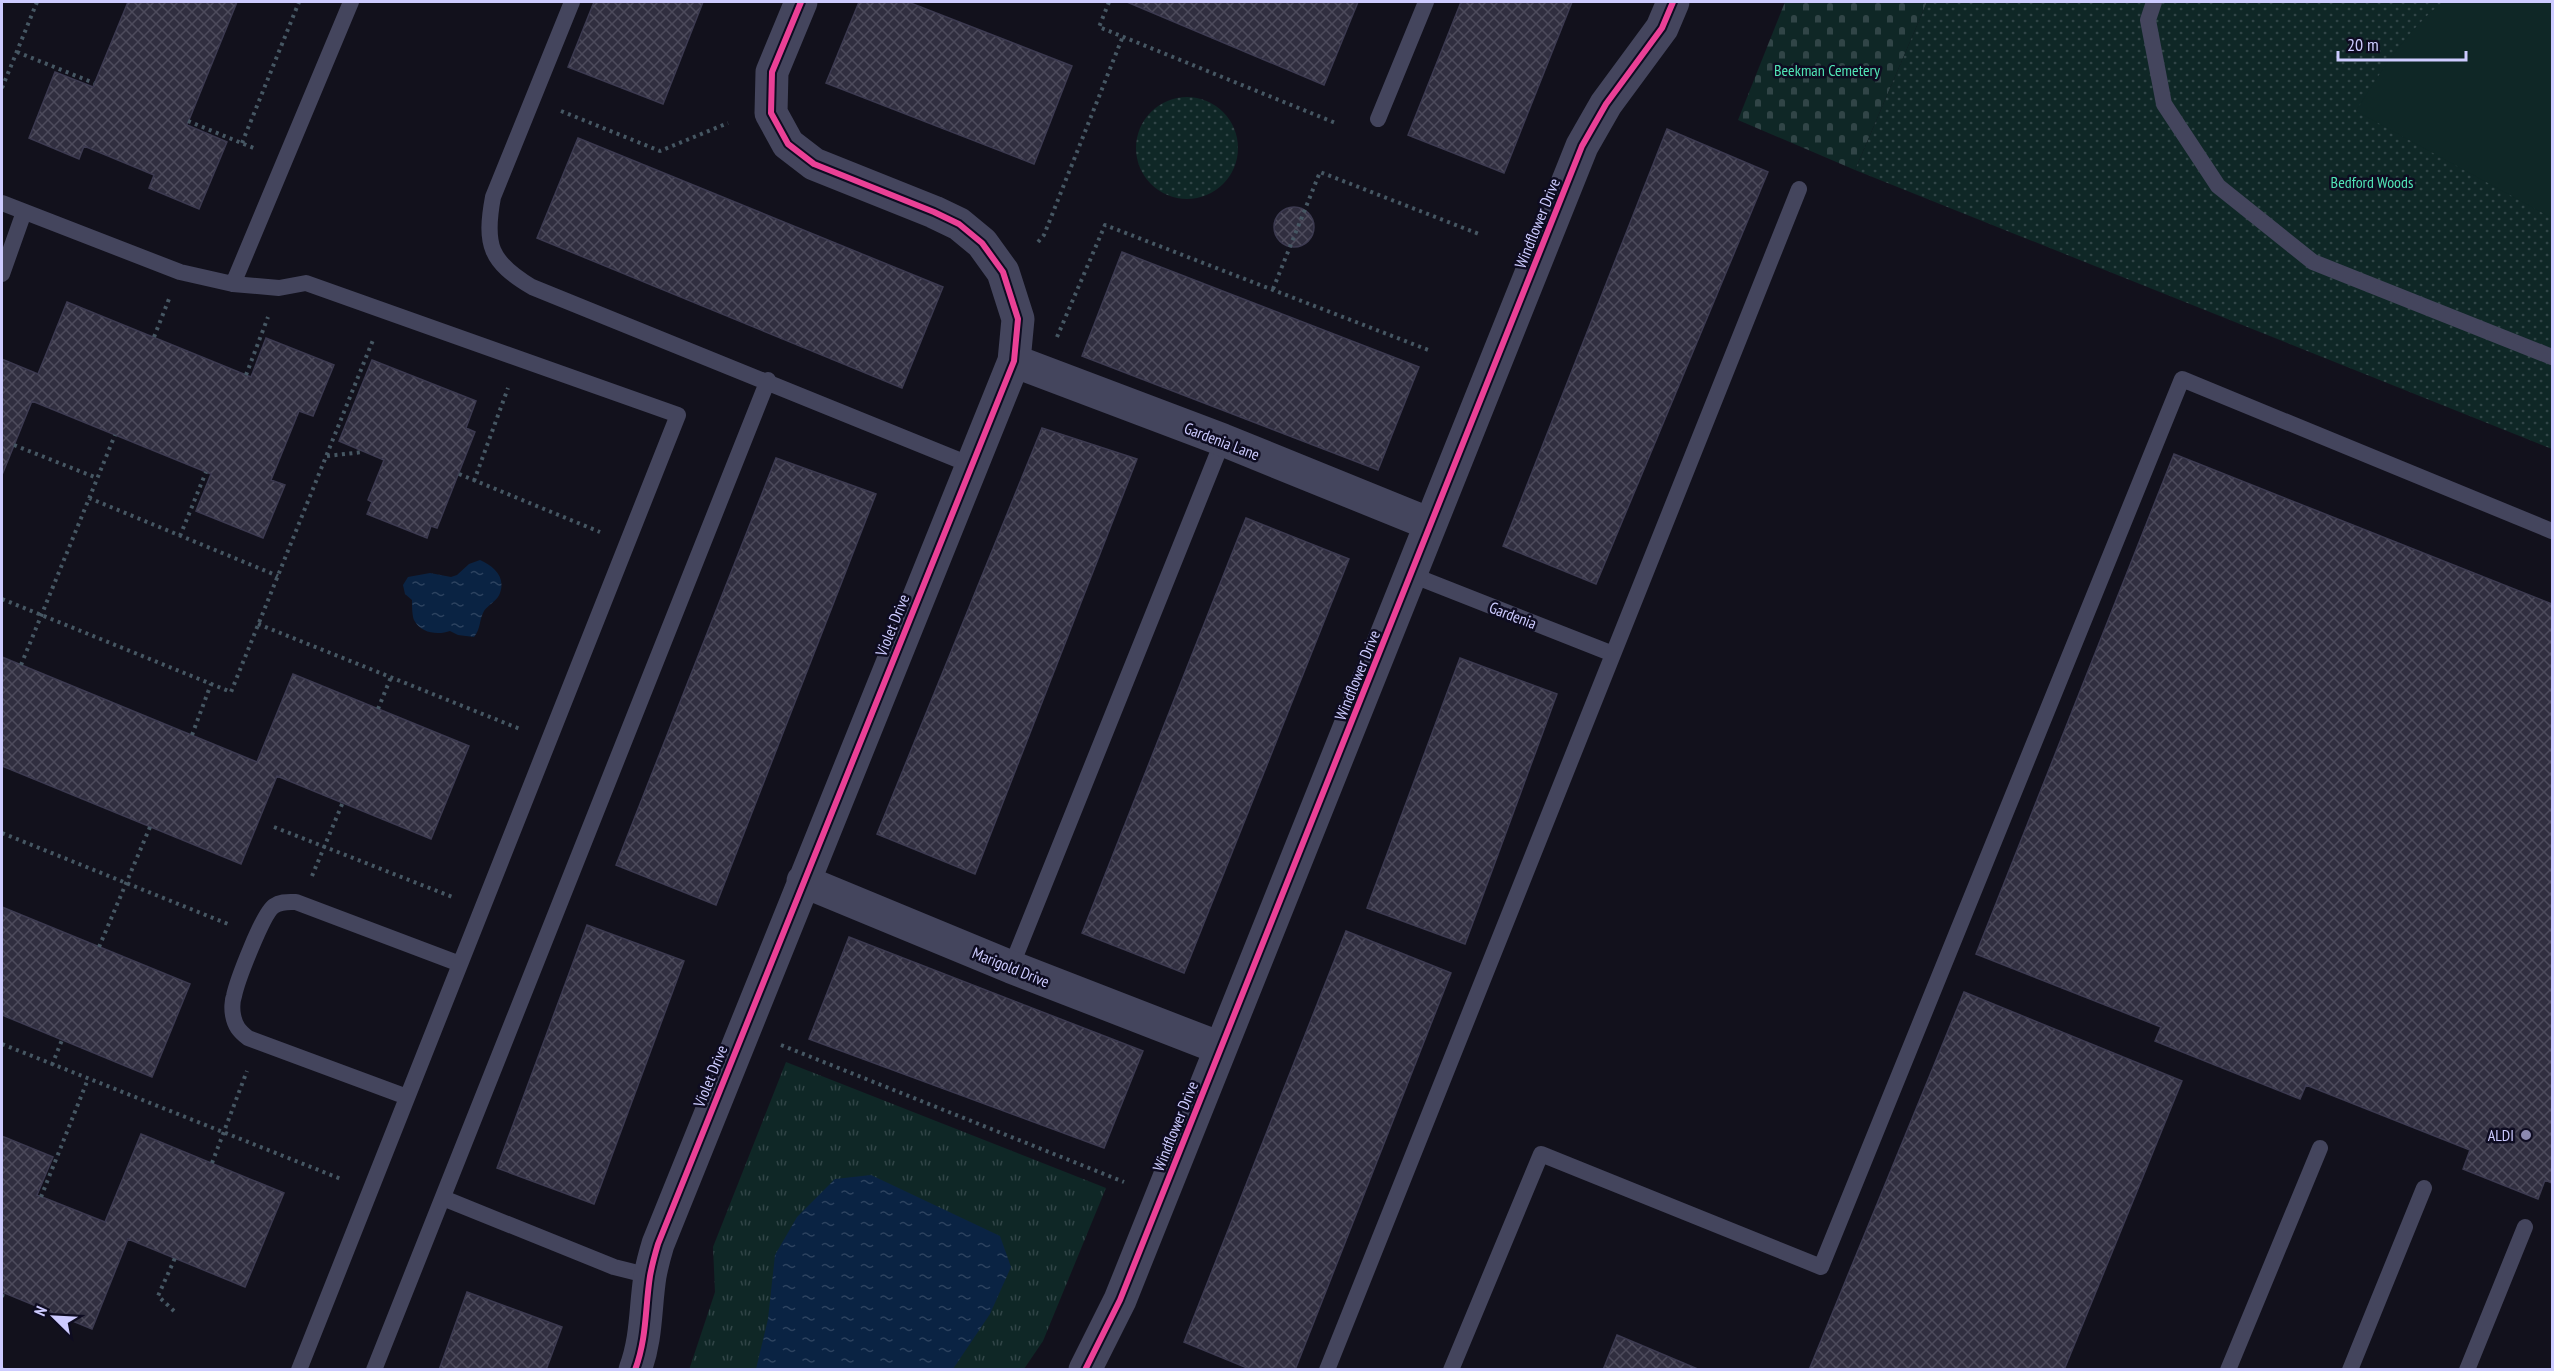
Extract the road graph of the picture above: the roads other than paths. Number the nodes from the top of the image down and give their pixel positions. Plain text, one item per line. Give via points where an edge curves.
1 (351, 2) edge
2 (572, 2) edge
3 (801, 2) edge
4 (1426, 2) edge
5 (1673, 2) edge
6 (2154, 2) edge
7 (1378, 119) dead end
8 (1800, 189) dead end
9 (2, 203) edge
10 (24, 212) junction
11 (2, 274) edge
12 (233, 284) junction
13 (2553, 357) edge
14 (1014, 361) junction
15 (768, 381) junction
16 (1223, 440) junction
17 (971, 465) junction
18 (1430, 524) junction
19 (2553, 531) edge
20 (1412, 575) junction
21 (1614, 654) junction
22 (803, 881) junction
23 (460, 964) junction
24 (1011, 967) junction
25 (1221, 1048) junction
26 (407, 1097) junction
27 (2320, 1148) dead end
28 (2424, 1188) dead end
29 (443, 1198) junction
30 (2525, 1227) dead end
31 (650, 1276) junction
32 (1090, 1368) edge
33 (299, 1370) edge
34 (374, 1370) edge
35 (635, 1370) edge
36 (1327, 1370) edge
37 (1451, 1370) edge
38 (2228, 1370) edge
39 (2350, 1370) edge
40 (2467, 1370) edge

1 - 12 lane
2 - 15 lane via 494,197 488,225 494,253 509,273 532,286
3 - 14 street, Violet Drive via 772,72 771,113 788,144 814,164 934,212 982,243 1004,272 1018,319
4 - 7 lane
5 - 18 street, Windflower Drive via 1662,28 1592,124
6 - 13 lane via 2148,20 2164,104 2218,186 2313,262
8 - 21 lane
9 - 10 lane
10 - 11 lane
10 - 12 lane via 180,272
12 - 23 lane via 279,288 306,283 678,415
14 - 16 street, Gardenia Lane
14 - 17 street, Violet Drive
15 - 17 lane
15 - 29 lane
16 - 18 street, Gardenia Lane
16 - 24 lane
17 - 22 street, Violet Drive
18 - 20 street, Windflower Drive
19 - 37 lane via 2182,379 1821,1267 1541,1154
20 - 21 lane, Gardenia
20 - 25 street, Windflower Drive
21 - 36 lane
22 - 24 street, Marigold Drive
22 - 31 street, Violet Drive via 671,1209
23 - 26 lane
23 - 26 lane via 301,904 283,902 273,906 265,914 256,936 233,997 237,1029 248,1038
24 - 25 street, Marigold Drive
25 - 32 street, Windflower Drive
26 - 33 lane
27 - 38 lane
28 - 39 lane
29 - 31 lane via 614,1266
29 - 34 lane
30 - 40 lane
31 - 35 street, Violet Drive via 644,1339

